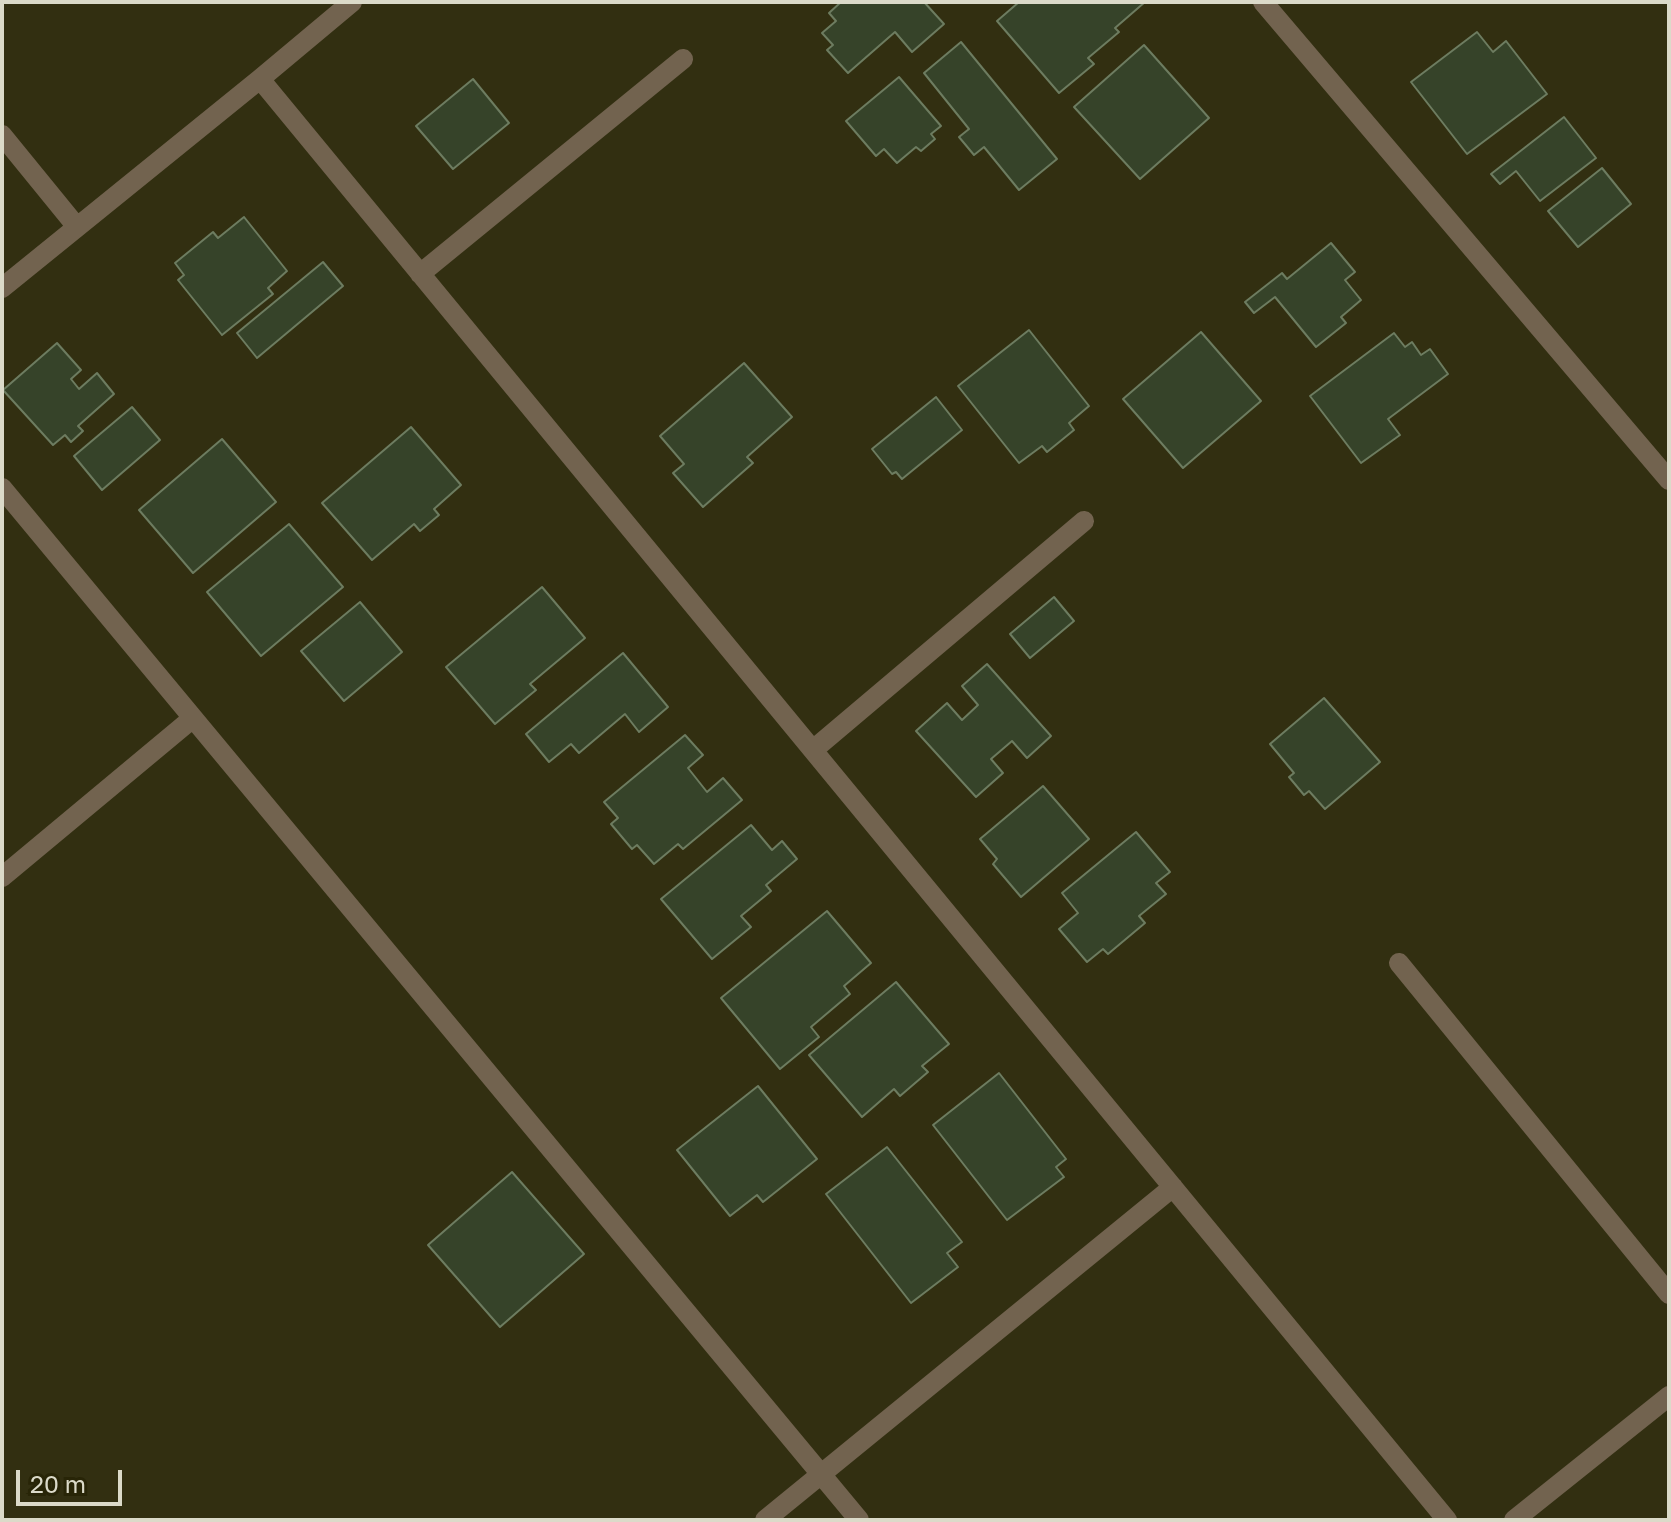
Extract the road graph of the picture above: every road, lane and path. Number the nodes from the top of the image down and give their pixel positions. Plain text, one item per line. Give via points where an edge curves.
1 (352, 2) edge
2 (1263, 2) edge
3 (683, 59) dead end
4 (260, 79) junction
5 (2, 135) edge
6 (77, 227) junction
7 (420, 274) junction
8 (2, 288) edge
9 (1669, 480) edge
10 (2, 488) edge
11 (1084, 521) dead end
12 (193, 718) junction
13 (813, 750) junction
14 (2, 877) edge
15 (1399, 963) dead end
16 (1173, 1187) junction
17 (1669, 1294) edge
18 (1669, 1396) edge
19 (821, 1474) junction
20 (765, 1520) edge
21 (859, 1520) edge
22 (1447, 1520) edge
23 (1514, 1520) edge

1 - 4 street
2 - 9 street
3 - 7 street
4 - 6 street
4 - 7 street
5 - 6 street
6 - 8 street
7 - 13 street
10 - 12 street
11 - 13 street
12 - 14 street
12 - 19 street
13 - 16 street
15 - 17 street
16 - 19 street
16 - 22 street
18 - 23 street
19 - 20 street
19 - 21 street

